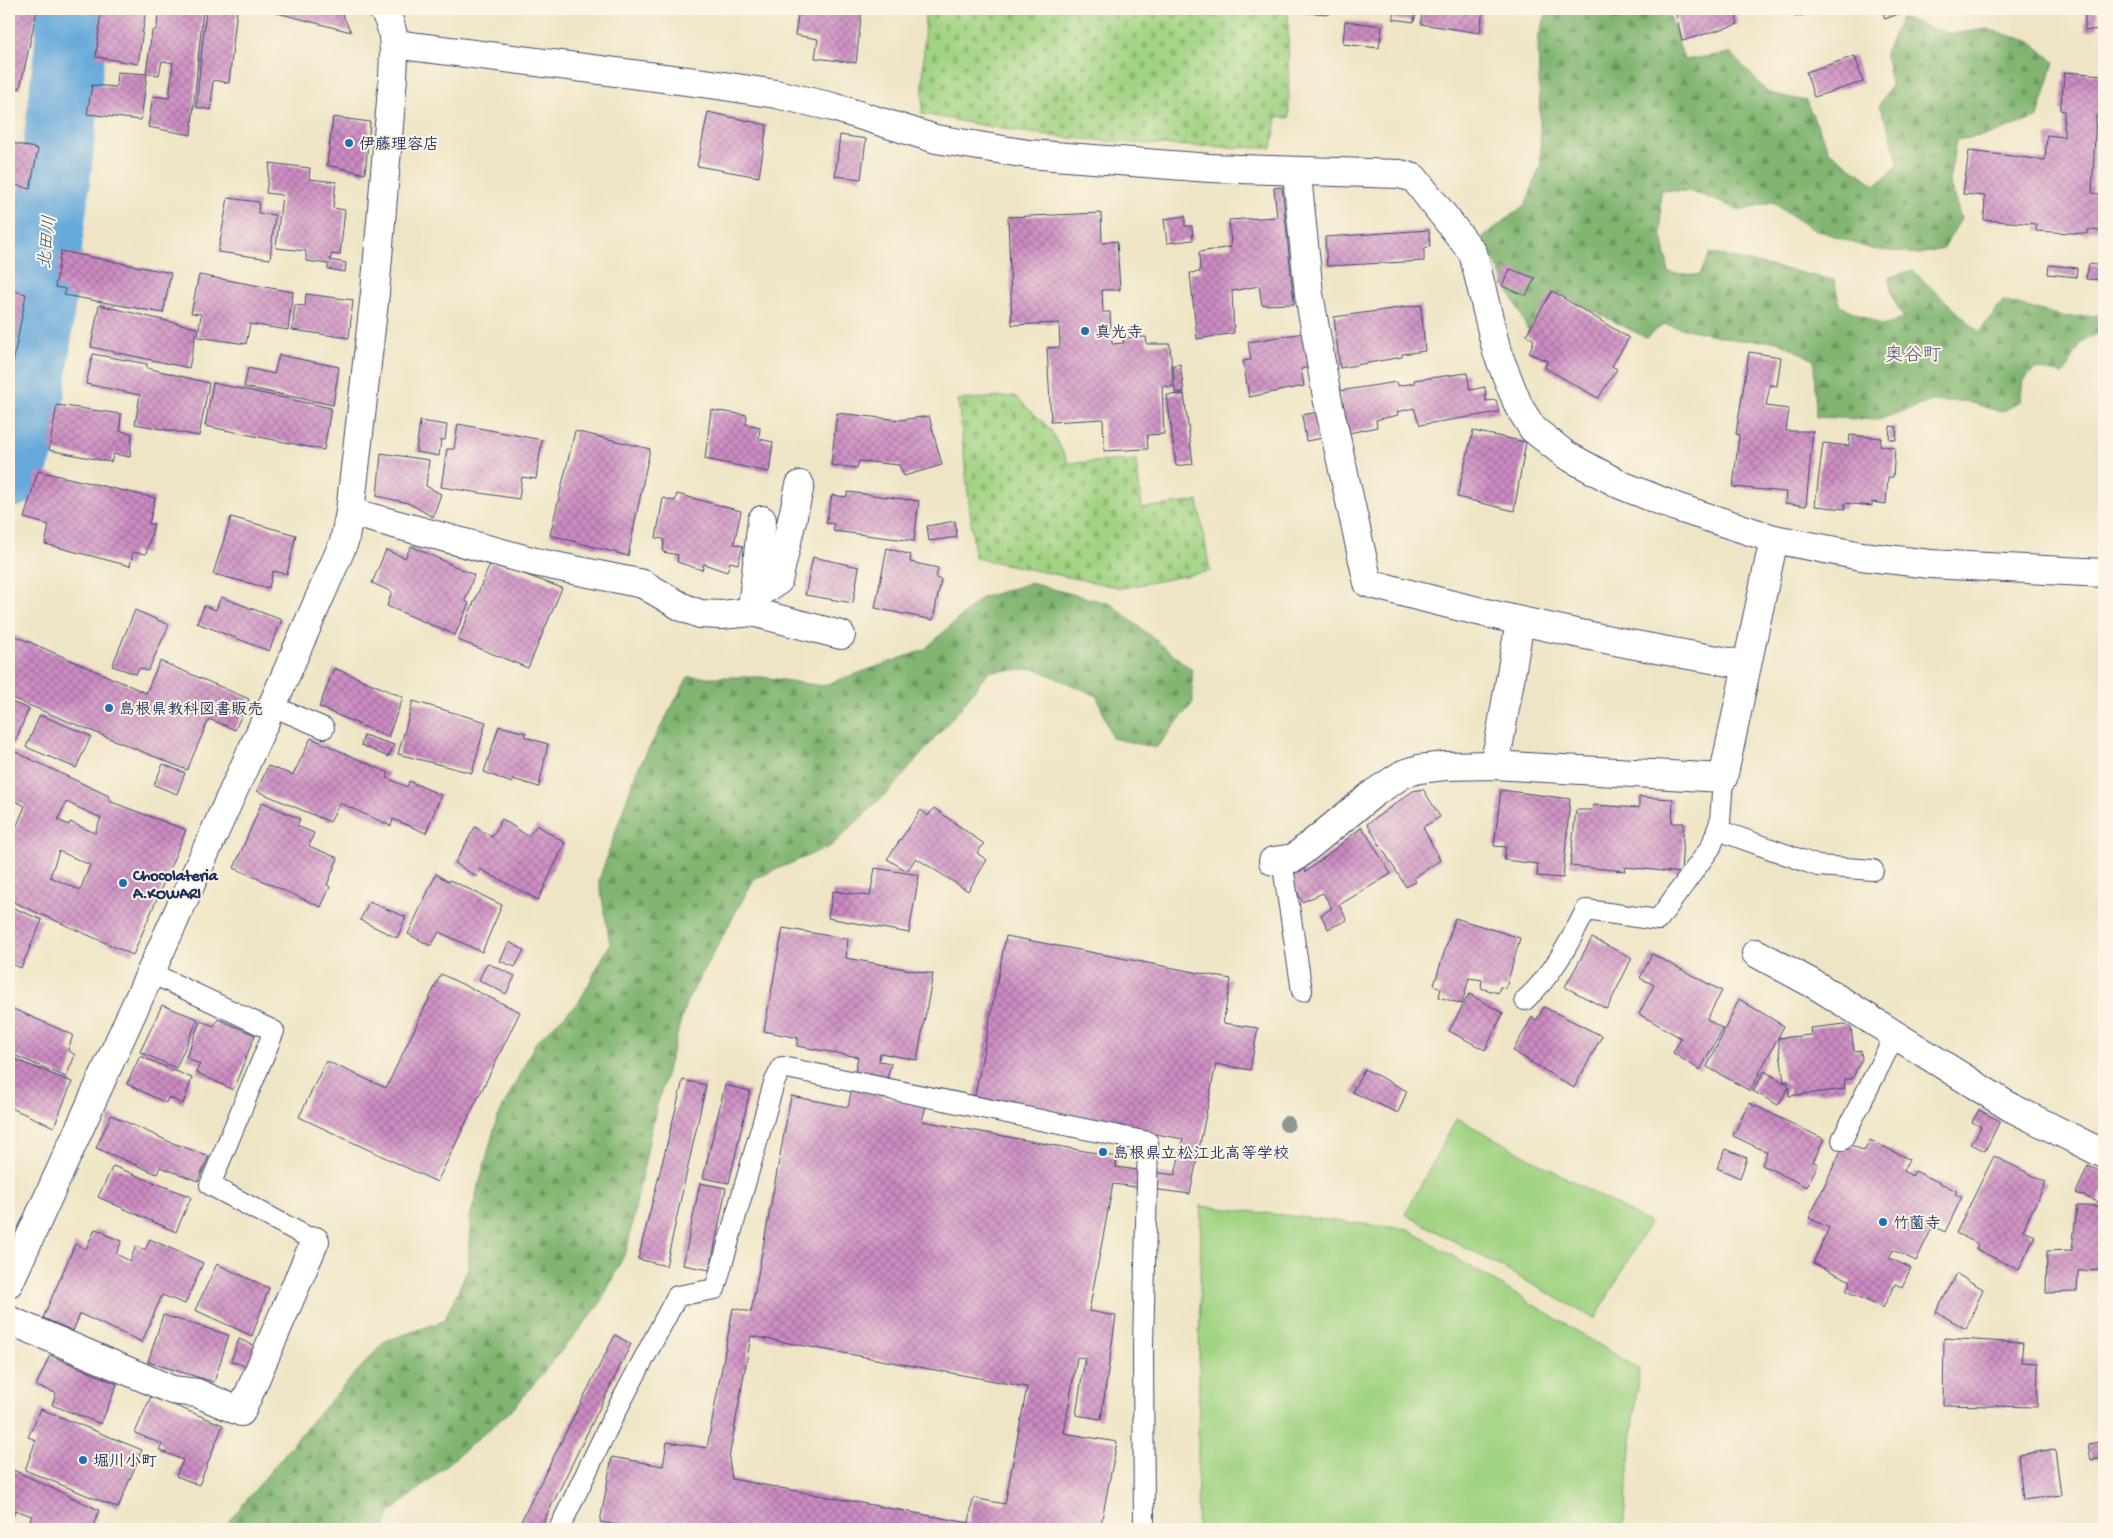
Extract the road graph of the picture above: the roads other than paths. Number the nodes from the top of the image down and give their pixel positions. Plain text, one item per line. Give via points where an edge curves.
1 (386, 10) edge
2 (394, 44) junction
3 (1299, 172) junction
4 (800, 485) dead end
5 (350, 512) junction
6 (762, 520) dead end
7 (1774, 539) junction
8 (2104, 573) edge
9 (753, 603) junction
10 (1520, 622) junction
11 (841, 635) dead end
12 (1748, 665) junction
13 (272, 706) junction
14 (324, 728) dead end
15 (1493, 765) junction
16 (1723, 778) junction
17 (1718, 830) junction
18 (1278, 860) joint
19 (1873, 870) dead end
20 (1756, 953) dead end
21 (151, 973) junction
22 (1302, 991) dead end
23 (1525, 1000) dead end
24 (1894, 1035) junction
25 (1842, 1140) dead end
26 (2104, 1154) edge
27 (315, 1241) joint
28 (9, 1283) edge
29 (9, 1320) edge
30 (559, 1529) edge
31 (1144, 1529) edge

1 - 2 street
2 - 3 street via 776,94 936,139 1028,154 1162,166
2 - 5 street via 375,293
3 - 7 street via 1400,174 1414,178 1473,253 1497,352 1519,407 1533,429 1566,455 1621,485 1676,508
3 - 10 street via 1298,194 1309,294 1327,397 1368,583
4 - 9 street via 778,581
5 - 9 street via 535,562 642,584 700,614 721,615
5 - 13 street via 344,542
6 - 9 street
7 - 8 street via 1861,556 1930,564
7 - 12 street
9 - 11 street
10 - 12 street
10 - 15 street
12 - 16 street
13 - 14 lane
13 - 21 street
15 - 16 street
15 - 18 street via 1445,766 1403,774 1374,792 1294,858
16 - 17 lane
17 - 19 lane via 1818,866
17 - 23 lane via 1703,858 1658,920 1586,910 1560,959 1537,990
18 - 22 lane
20 - 24 street via 1809,981
21 - 27 lane via 274,1031 210,1184
21 - 28 street
24 - 25 lane
24 - 26 street via 2010,1107
27 - 29 street via 241,1412 197,1394 172,1390
30 - 31 lane via 677,1296 715,1289 774,1083 782,1067 1148,1142 1143,1346

